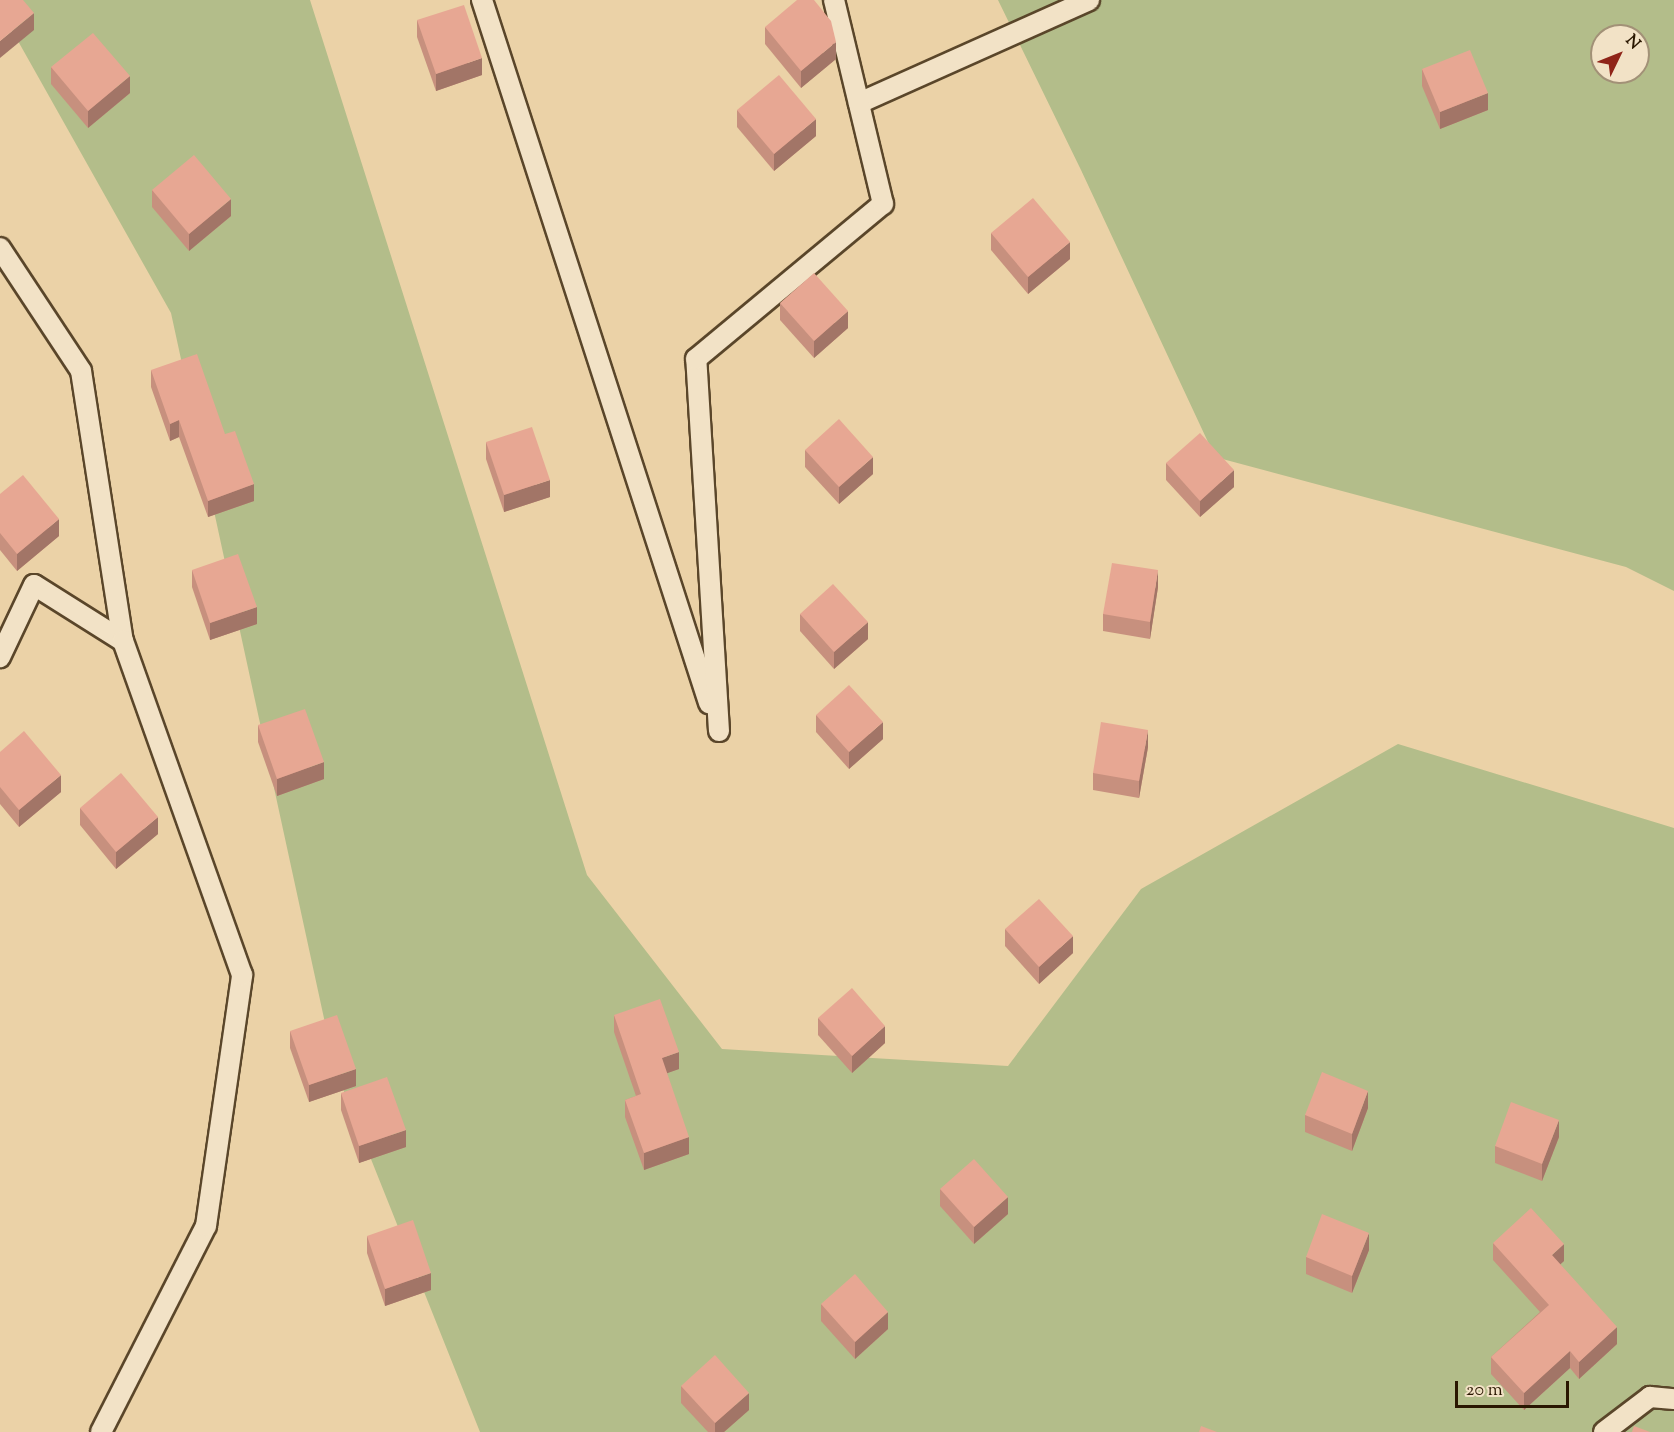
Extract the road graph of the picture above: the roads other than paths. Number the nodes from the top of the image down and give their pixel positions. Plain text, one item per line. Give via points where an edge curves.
1 (482, 0) edge
2 (834, 0) edge
3 (1089, 0) edge
4 (859, 103) junction
5 (0, 248) edge
6 (123, 641) junction
7 (0, 657) edge
8 (1674, 1399) edge
9 (101, 1432) edge
10 (1604, 1432) edge

1 - 4 lane via 719,731 696,359 883,204
2 - 4 lane
3 - 4 lane
5 - 6 lane via 81,371
6 - 7 lane via 34,585
6 - 9 lane via 242,975 206,1226
8 - 10 lane via 1650,1397

